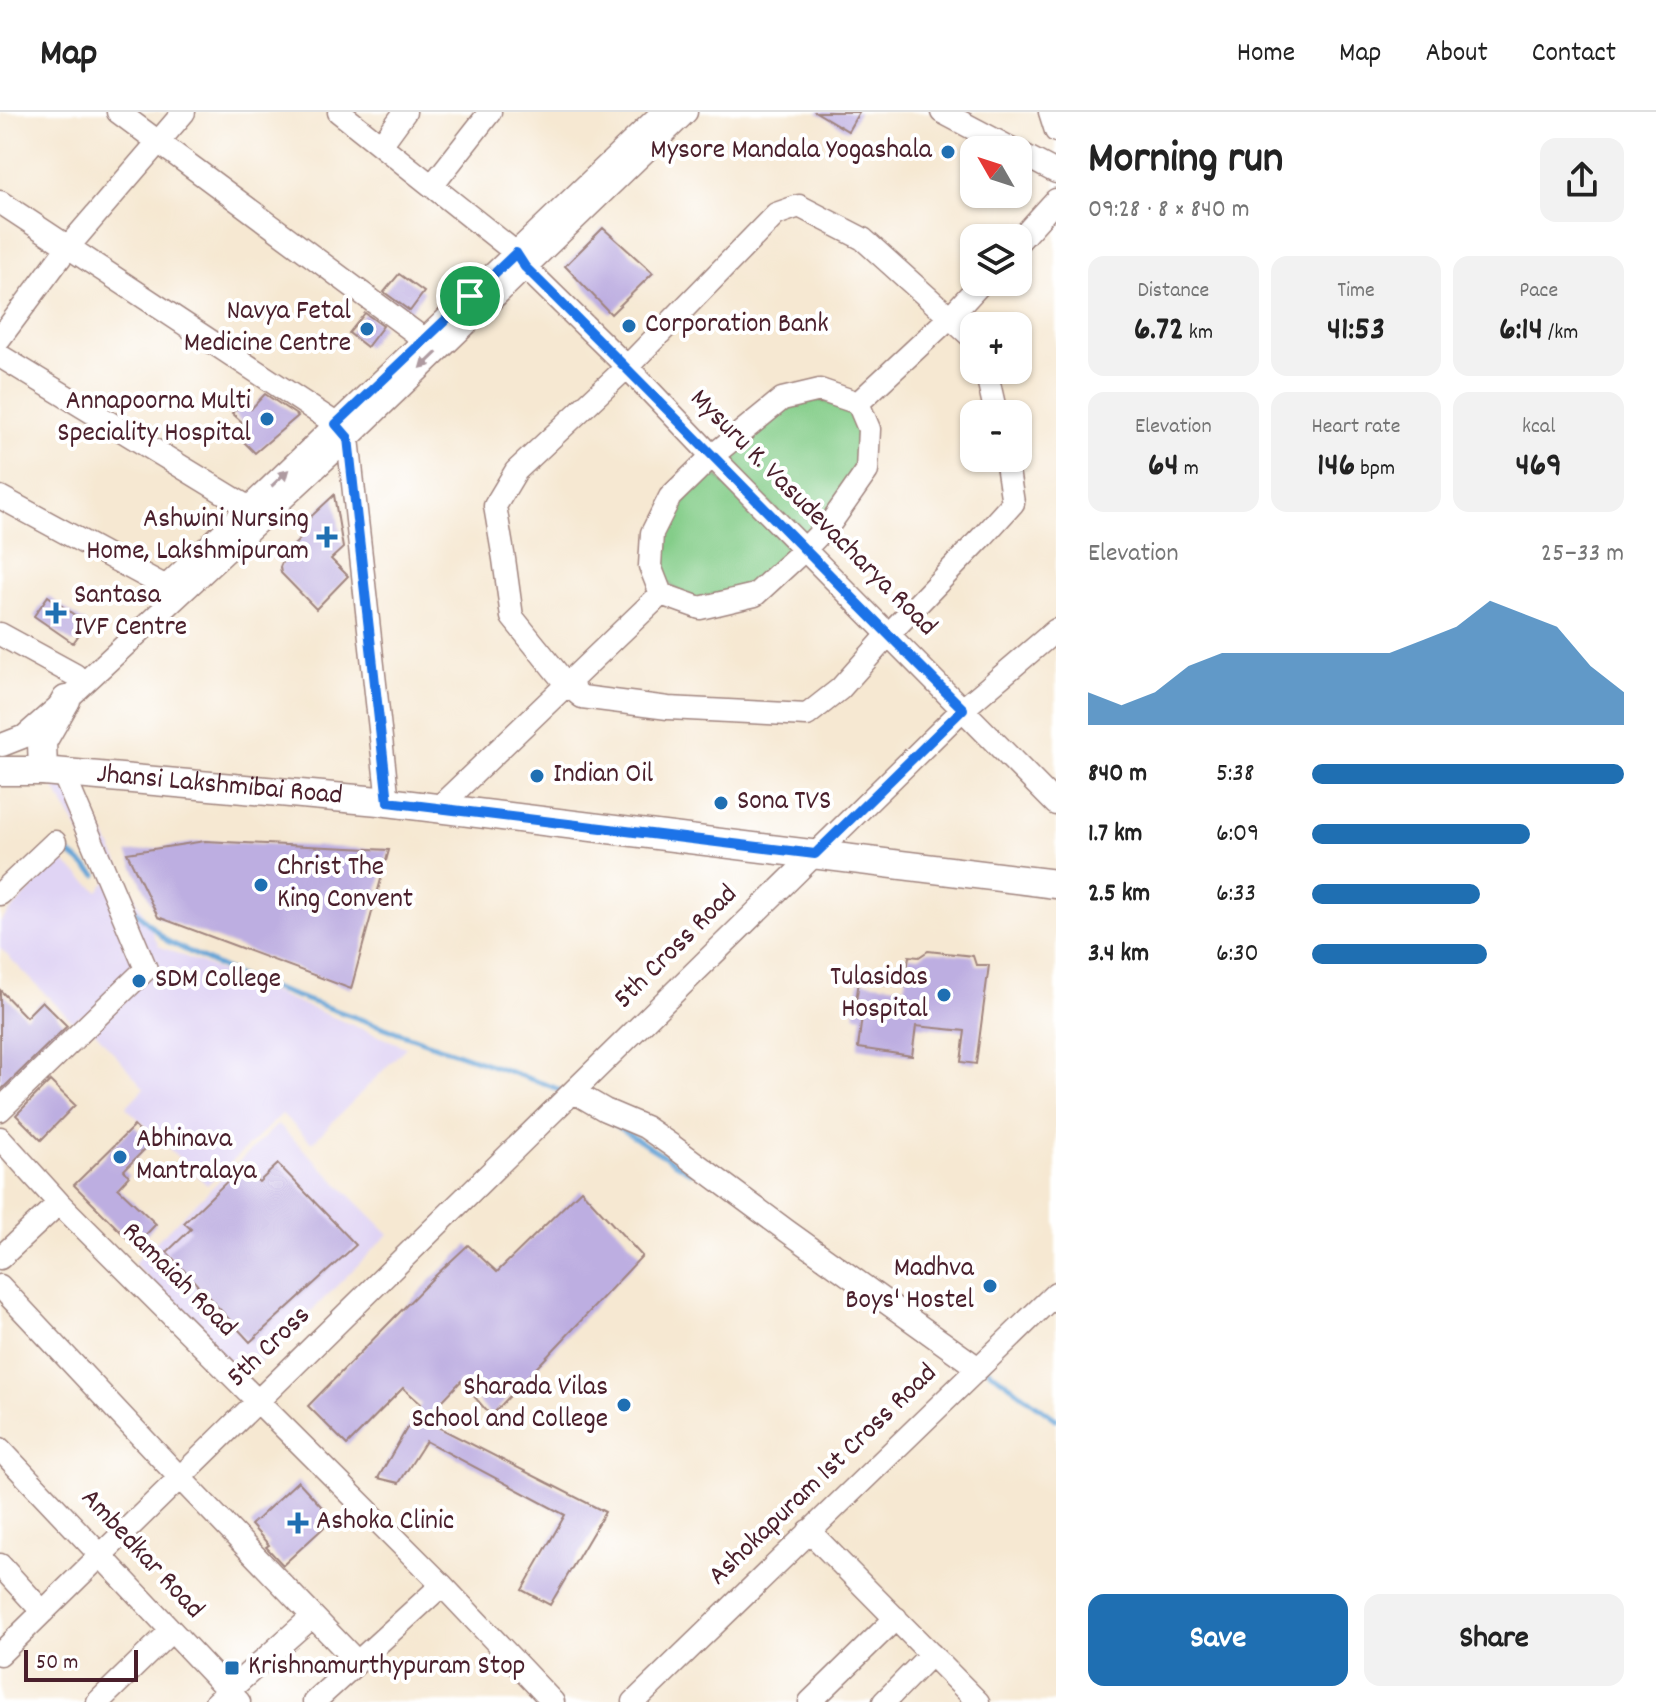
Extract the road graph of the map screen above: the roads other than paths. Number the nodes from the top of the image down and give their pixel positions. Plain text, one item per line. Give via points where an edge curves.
1 (118, 112) edge
2 (184, 112) edge
3 (339, 112) edge
4 (405, 112) edge
5 (490, 112) edge
6 (663, 112) edge
7 (686, 112) edge
8 (942, 112) edge
9 (1050, 112) edge
10 (1056, 131) edge
11 (988, 136) edge
12 (159, 141) junction
13 (381, 145) junction
14 (1032, 159) edge
15 (1056, 172) edge
16 (432, 186) junction
17 (1056, 200) edge
18 (0, 202) edge
19 (1032, 227) edge
20 (68, 247) junction
21 (520, 260) junction
22 (969, 296) edge
23 (949, 318) junction
24 (960, 327) edge
25 (0, 338) edge
26 (425, 340) junction
27 (0, 356) edge
28 (627, 367) junction
29 (858, 403) junction
30 (342, 431) junction
31 (712, 456) junction
32 (1008, 472) edge
33 (0, 497) edge
34 (249, 508) junction
35 (804, 550) junction
36 (166, 587) junction
37 (661, 594) junction
38 (1056, 630) edge
39 (0, 634) edge
40 (888, 635) junction
41 (566, 684) junction
42 (70, 688) junction
43 (963, 709) junction
44 (1, 754) edge
45 (53, 772) junction
46 (388, 802) junction
47 (1056, 804) edge
48 (437, 809) junction
49 (55, 842) dead end
50 (815, 854) junction
51 (1056, 884) edge
52 (0, 894) edge
53 (578, 1088) junction
54 (0, 1110) edge
55 (0, 1138) edge
56 (59, 1203) junction
57 (0, 1258) edge
58 (0, 1286) edge
59 (1056, 1293) edge
60 (980, 1367) junction
61 (257, 1402) junction
62 (0, 1449) edge
63 (180, 1478) junction
64 (809, 1531) junction
65 (100, 1556) junction
66 (0, 1565) edge
67 (442, 1585) junction
68 (43, 1612) junction
69 (312, 1617) junction
70 (896, 1618) junction
71 (171, 1631) junction
72 (0, 1654) edge
73 (931, 1654) junction
74 (357, 1662) junction
75 (228, 1698) edge
76 (966, 1698) edge
77 (98, 1702) edge
78 (314, 1702) edge
79 (553, 1702) edge
80 (634, 1702) edge
81 (810, 1702) edge
82 (884, 1702) edge

1 - 12 street
2 - 12 street
3 - 13 street, Mysuru K. Vasudevacharya Road
4 - 13 street
5 - 16 street
6 - 21 street
7 - 21 street
8 - 11 street
9 - 10 street
12 - 20 street
12 - 26 street
13 - 16 street, Mysuru K. Vasudevacharya Road
14 - 15 street
16 - 21 street, Mysuru K. Vasudevacharya Road
17 - 19 street
18 - 20 street
20 - 25 street
20 - 30 street
21 - 26 street
21 - 28 street, Mysuru K. Vasudevacharya Road
21 -> 30 street
22 - 23 street
23 - 24 street
23 - 28 street via 863,239 799,206 776,214
23 - 29 street
26 - 30 street
27 - 34 street
28 - 31 street, Mysuru K. Vasudevacharya Road
28 - 41 street via 516,471 495,506 512,617
29 - 31 street via 820,390 782,399
29 - 35 street via 869,429 867,471
34 -> 30 street
30 - 42 street
30 - 46 street
31 - 35 street, Mysuru K. Vasudevacharya Road
31 - 37 street via 670,497 652,533 650,566
32 - 40 street via 1013,503
33 - 36 street
34 - 36 street
35 - 37 street via 755,595 700,608
35 - 40 street, Mysuru K. Vasudevacharya Road
36 - 42 street
37 - 41 street
38 - 43 street, 5th Cross Road
39 - 42 street
40 - 41 street via 840,689 807,715 582,697
40 - 43 street, Mysuru K. Vasudevacharya Road
41 - 48 street
42 - 44 street
42 - 45 main road via 42,742
43 - 47 street, Mysuru K. Vasudevacharya Road
43 - 50 street, 5th Cross Road
44 - 45 main road, Jhansi Lakshmibai Road
45 - 46 main road, Jhansi Lakshmibai Road
45 - 54 street via 146,969
46 - 48 main road, Jhansi Lakshmibai Road
48 - 50 main road, Jhansi Lakshmibai Road
49 - 52 street
50 - 51 main road, Jhansi Lakshmibai Road
50 - 53 street, 5th Cross Road
53 - 60 street via 605,1110 671,1145
53 - 61 street, 5th Cross
55 - 56 street, Ramaiah Road
56 - 57 street
56 - 61 street, Ramaiah Road
58 - 63 street
59 - 60 street, Ashokapuram 1st Cross Road
60 - 64 street, Ashokapuram 1st Cross Road
61 - 63 street, 5th Cross
61 - 67 street, Ramaiah Road
62 - 65 street, Ambedkar Road
63 - 65 street, 5th Cross
63 - 69 street
64 - 70 street
64 - 80 street, Ashokapuram 1st Cross Road
65 - 68 street, 5th Cross
65 - 71 street, Ambedkar Road
66 - 68 street
67 - 74 street
67 - 79 street, Ramaiah Road
68 - 72 street, 5th Cross
69 - 74 street
69 - 75 street
70 - 73 street
70 - 81 street
71 - 75 street, Ambedkar Road
71 - 77 street
73 - 76 street
73 - 82 street
74 - 78 street

